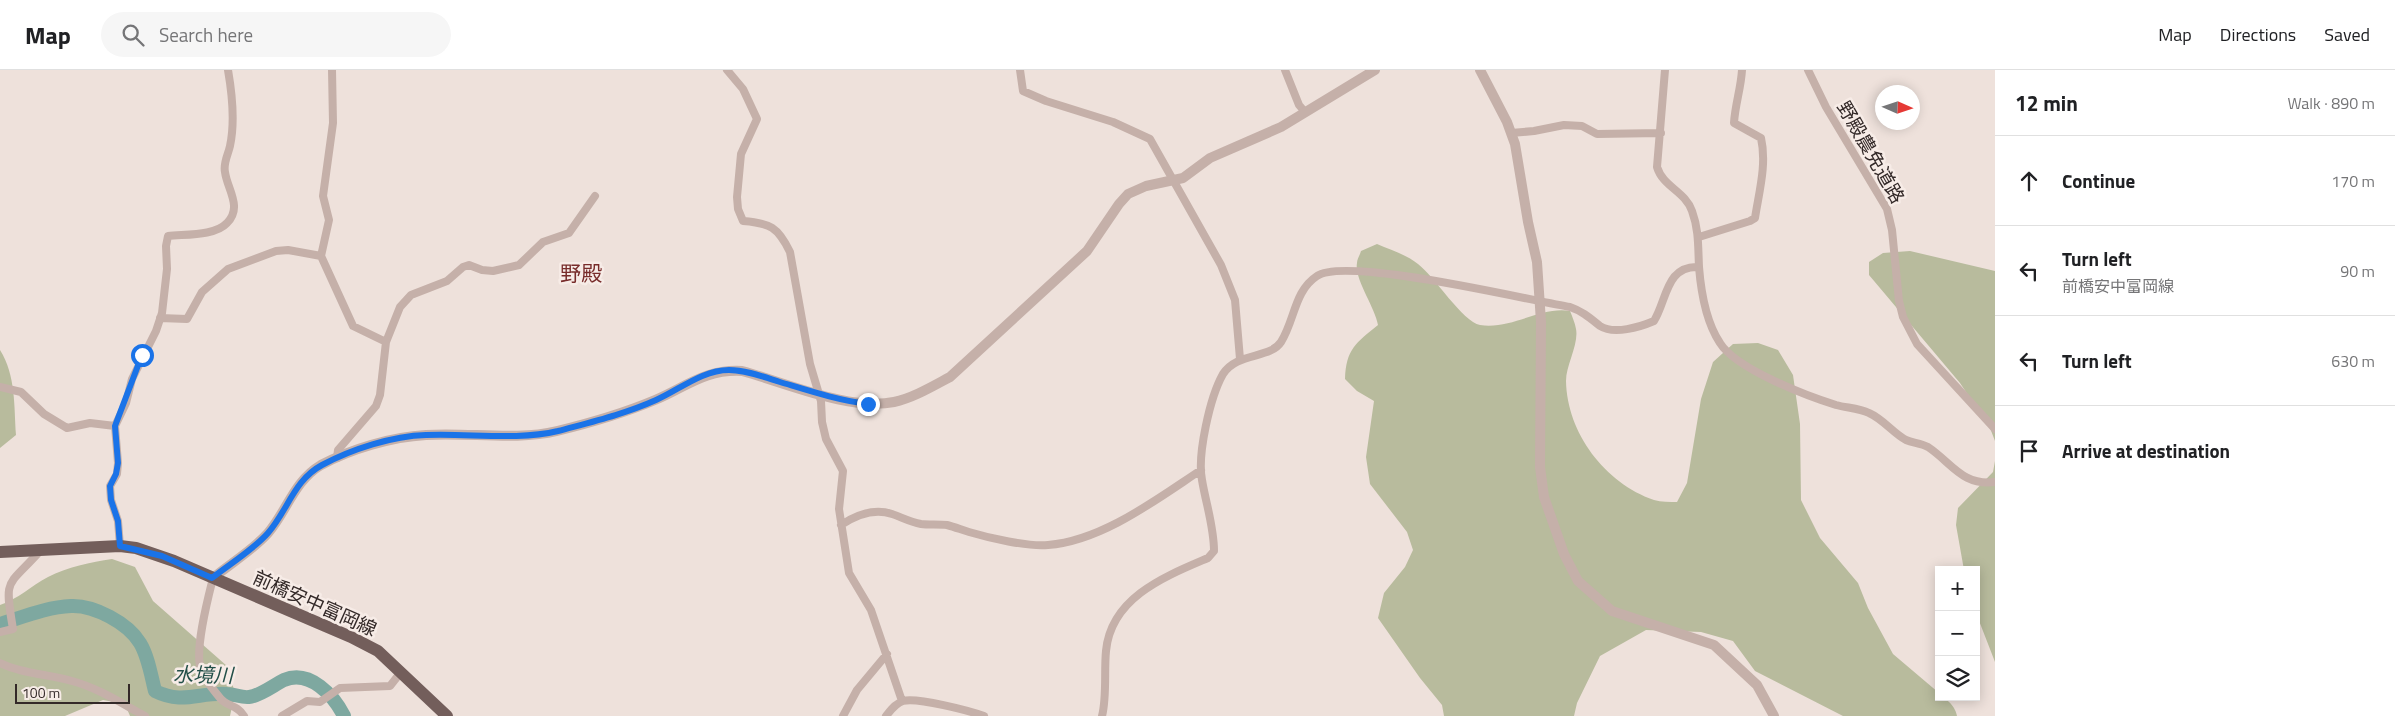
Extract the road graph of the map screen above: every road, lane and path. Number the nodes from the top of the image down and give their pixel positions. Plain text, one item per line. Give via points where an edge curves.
1 (228, 70) edge
2 (332, 70) edge
3 (727, 70) edge
4 (740, 70) edge
5 (1020, 70) edge
6 (1285, 70) edge
7 (1375, 70) edge
8 (1480, 70) edge
9 (1665, 70) edge
10 (1742, 70) edge
11 (1808, 70) edge
12 (735, 78) junction
13 (1306, 112) junction
14 (1511, 132) junction
15 (1661, 132) junction
16 (1173, 182) junction
17 (595, 196) dead end
18 (1699, 237) junction
19 (321, 256) junction
20 (1699, 267) junction
21 (1540, 302) junction
22 (160, 318) junction
23 (386, 342) junction
24 (1240, 359) junction
25 (0, 387) edge
26 (818, 393) junction
27 (115, 426) junction
28 (1995, 429) edge
29 (337, 458) junction
30 (1201, 470) junction
31 (1995, 482) edge
32 (841, 524) junction
33 (120, 546) junction
34 (40, 550) junction
35 (0, 552) edge
36 (212, 578) junction
37 (0, 632) edge
38 (887, 654) junction
39 (0, 663) edge
40 (401, 672) junction
41 (902, 701) junction
42 (145, 716) edge
43 (244, 716) edge
44 (282, 716) edge
45 (447, 716) edge
46 (843, 716) edge
47 (886, 716) edge
48 (984, 716) edge
49 (1102, 716) edge
50 (1774, 716) edge

1 - 22 street via 232,115 225,173 234,200 233,213 228,223 214,231 168,236
2 - 19 street via 332,123 323,196 329,220
3 - 12 street
4 - 12 street
5 - 16 street via 1023,91 1120,124 1150,140
6 - 13 street via 1299,105
7 - 13 street
8 - 14 street
9 - 15 street
10 - 18 street via 1734,123 1761,138 1763,149 1755,218
11 - 28 street, 野殿農免道路 via 1826,107 1887,209 1899,301 1909,331 1917,344
12 - 26 street via 757,118 741,154 738,209 743,221 766,222 782,235 790,252
13 - 16 street via 1281,127 1210,158
14 - 15 street via 1564,125 1582,126 1597,134
14 - 21 street via 1537,262
15 - 18 street via 1659,172 1663,180 1688,200
16 - 24 street via 1221,265 1234,300
16 - 26 street via 1146,186 1128,194 1087,251 950,377 895,402 853,402
17 - 23 street via 569,233 542,242 520,265 493,271 469,265 447,281 411,295 400,307
18 - 20 street
19 - 22 street via 276,251 228,269 202,292 187,319
19 - 23 street via 353,326
20 - 21 street via 1682,270 1670,282 1654,321 1631,328 1606,329 1579,310
20 - 31 street via 1712,327 1720,344 1738,361 1820,399 1871,414 1906,440 1926,446 1972,482
21 - 24 street via 1378,272 1329,271 1307,284 1280,343 1271,350
21 - 50 street via 1540,467 1544,497 1564,554 1578,581 1612,611 1714,645 1757,685
22 - 27 street
23 - 29 street via 376,406 338,450
24 - 30 street via 1224,373 1215,396 1201,446
25 - 27 street via 20,392 44,414 67,428 90,423
26 - 29 street via 727,370 688,382 656,400 624,412 557,431 535,435 424,435 383,443
26 - 32 street via 826,439 843,471
27 - 33 street via 118,463 110,486
29 - 36 street via 319,466 302,481 260,542
30 - 32 street via 1140,509 1092,534 1062,543 1042,545 1010,541 948,525 920,524 889,513 866,513
30 - 49 street via 1214,551 1208,558 1153,584 1129,601 1118,616 1106,648
32 - 38 street via 849,573 871,610
33 - 34 main road, 前橋安中富岡線
33 - 36 main road, 前橋安中富岡線 via 162,556
34 - 35 main road, 前橋安中富岡線
34 - 37 street via 8,586 13,629
36 - 40 main road, 前橋安中富岡線 via 351,637 378,652
36 - 43 street via 200,643 200,667 222,700 239,708
38 - 41 street
38 - 46 street via 857,690
39 - 42 street via 14,670 73,681
40 - 44 street via 390,686 340,688 320,702 306,701
40 - 45 main road, 前橋安中富岡線
41 - 47 street
41 - 48 street via 926,702

